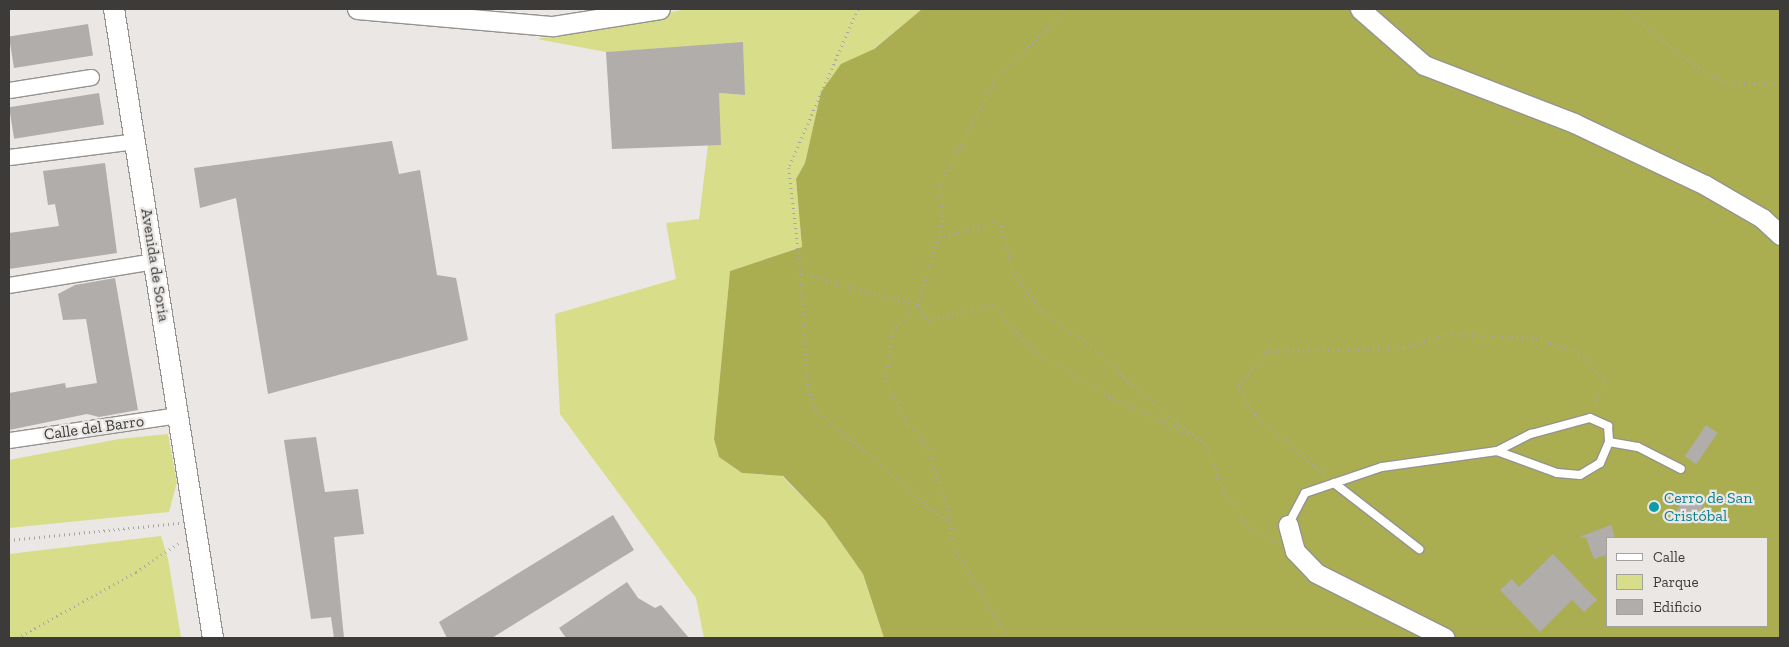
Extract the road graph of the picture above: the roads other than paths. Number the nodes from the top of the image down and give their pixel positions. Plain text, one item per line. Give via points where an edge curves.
1 (114, 9) edge
2 (356, 9) edge
3 (660, 9) edge
4 (1360, 9) edge
5 (91, 77) dead end
6 (9, 90) edge
7 (135, 141) junction
8 (9, 157) edge
9 (1780, 235) edge
10 (154, 261) junction
11 (9, 285) edge
12 (178, 415) junction
13 (9, 440) edge
14 (1610, 442) junction
15 (1496, 451) junction
16 (1681, 469) dead end
17 (1334, 483) junction
18 (1288, 526) joint
19 (1419, 549) dead end
20 (213, 638) edge
21 (1445, 638) edge

1 - 7 main road, Avenida de Soria
2 - 3 street via 553,26
4 - 9 street via 1424,65 1574,123 1705,185 1756,214
5 - 6 street
7 - 8 street
7 - 10 main road, Avenida de Soria
10 - 11 street
10 - 12 main road, Avenida de Soria
12 - 13 street, Calle del Barro
12 - 20 main road, Avenida de Soria
14 - 15 lane via 1600,463 1580,475 1557,473
14 - 15 lane via 1608,426 1590,418 1531,434
14 - 16 lane via 1638,446
15 - 17 lane via 1382,467
17 - 18 lane via 1305,493
17 - 19 lane
18 - 21 street via 1295,551 1316,573

